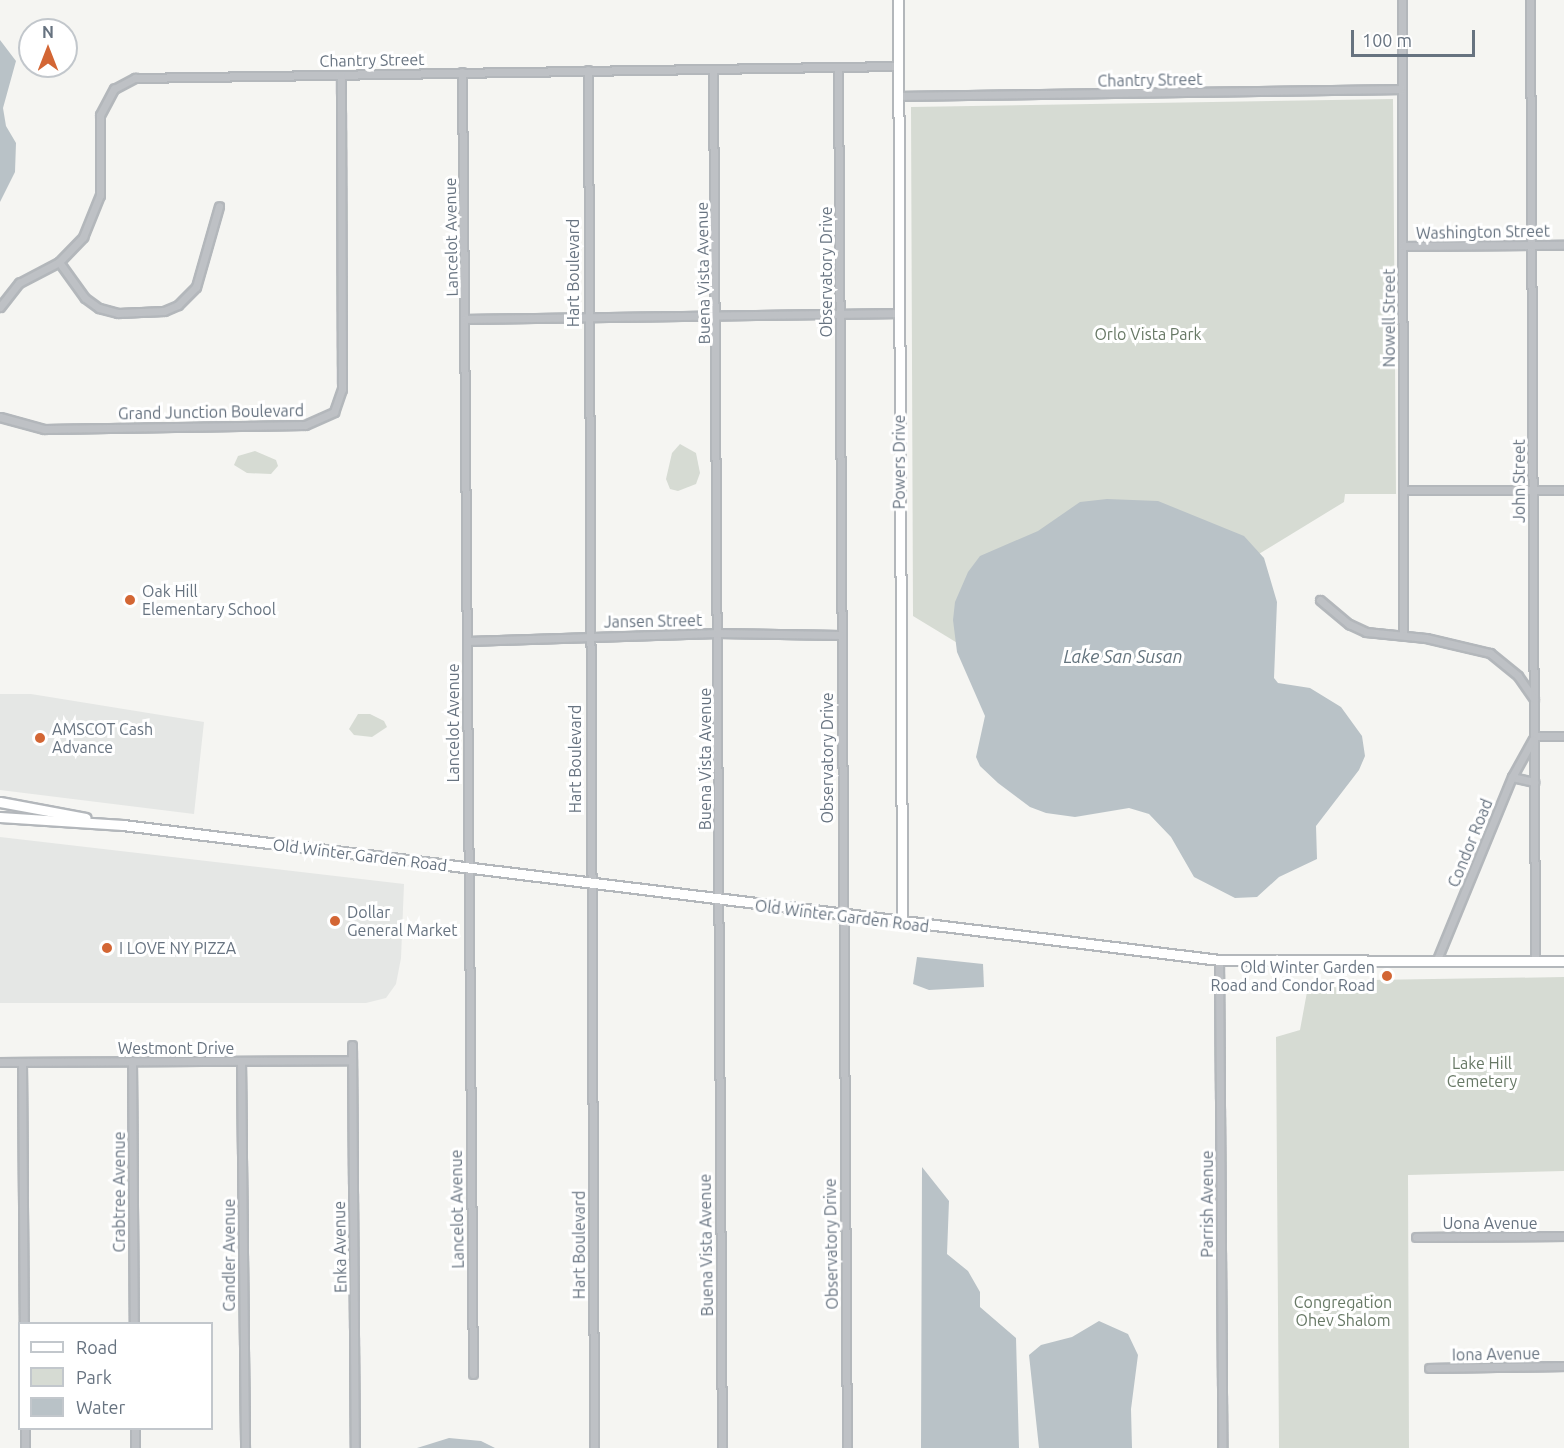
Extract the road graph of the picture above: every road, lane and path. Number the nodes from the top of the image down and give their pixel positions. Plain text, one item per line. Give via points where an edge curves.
1 (898, 0) edge
2 (1402, 0) edge
3 (1530, 0) edge
4 (899, 66) junction
5 (838, 67) junction
6 (713, 69) junction
7 (588, 70) junction
8 (462, 72) junction
9 (341, 75) junction
10 (1401, 89) junction
11 (898, 96) junction
12 (219, 206) dead end
13 (1531, 245) junction
14 (1564, 245) edge
15 (1402, 246) junction
16 (59, 262) junction
17 (0, 307) edge
18 (717, 313) junction
19 (898, 313) junction
20 (839, 314) junction
21 (587, 315) junction
22 (465, 319) junction
23 (0, 417) edge
24 (1402, 490) junction
25 (1532, 490) junction
26 (1564, 490) edge
27 (1320, 600) dead end
28 (718, 633) junction
29 (589, 635) junction
30 (840, 635) junction
31 (1403, 635) junction
32 (467, 641) junction
33 (1534, 699) junction
34 (1534, 736) junction
35 (1564, 736) edge
36 (1512, 777) junction
37 (1534, 782) junction
38 (0, 802) edge
39 (0, 817) edge
40 (123, 825) junction
41 (466, 868) junction
42 (590, 884) junction
43 (715, 899) junction
44 (840, 916) junction
45 (902, 924) junction
46 (1219, 960) junction
47 (1535, 961) junction
48 (1564, 961) edge
49 (1436, 962) junction
50 (352, 1045) dead end
51 (352, 1060) junction
52 (132, 1061) junction
53 (241, 1061) junction
54 (0, 1062) edge
55 (22, 1062) junction
56 (1564, 1236) edge
57 (1416, 1237) dead end
58 (24, 1322) edge
59 (134, 1322) edge
60 (1564, 1366) edge
61 (1430, 1368) dead end
62 (473, 1374) dead end
63 (25, 1430) edge
64 (135, 1430) edge
65 (25, 1448) edge
66 (135, 1448) edge
67 (244, 1448) edge
68 (356, 1448) edge
69 (594, 1448) edge
70 (722, 1448) edge
71 (846, 1448) edge
72 (1222, 1448) edge

1 - 4 main road, Powers Drive
2 - 10 street, Nowell Street
3 - 13 street, John Street
4 - 5 street, Chantry Street
4 - 11 main road, Powers Drive
5 - 6 street, Chantry Street
5 - 20 street, Observatory Drive
6 - 7 street, Chantry Street
6 - 18 street, Buena Vista Avenue
7 - 8 street, Chantry Street
7 - 21 street, Hart Boulevard
8 - 9 street, Chantry Street
8 - 22 street, Lancelot Avenue
9 - 16 street, Chantry Street via 135,78 114,89 100,115 100,195 95,214 83,237
9 - 23 street, Grand Junction Boulevard via 342,389 334,412 305,425 44,429
10 - 11 street, Chantry Street
10 - 15 street, Nowell Street
11 - 19 main road, Powers Drive
12 - 16 street via 196,287 178,305 164,311 118,313 99,308 85,298
13 - 14 street, Washington Street
13 - 15 street, Washington Street
13 - 25 street, John Street
15 - 24 street, Nowell Street
16 - 17 street, Chantry Street via 19,283
18 - 20 street
18 - 21 street
18 - 28 street, Buena Vista Avenue
19 - 20 street
19 - 45 main road, Powers Drive
20 - 30 street, Observatory Drive
21 - 22 street
21 - 29 street, Hart Boulevard
22 - 32 street, Lancelot Avenue
24 - 25 street
24 - 31 street, Nowell Street
25 - 26 street
25 - 33 street, John Street
27 - 31 street via 1348,624 1383,635
28 - 29 street, Jansen Street
28 - 30 street, Jansen Street
28 - 43 street, Buena Vista Avenue
29 - 32 street, Jansen Street
29 - 42 street, Hart Boulevard
30 - 44 street, Observatory Drive
31 - 33 street via 1490,653 1518,676
32 - 41 street, Lancelot Avenue
33 - 34 street, John Street
34 - 35 street
34 - 36 street, Condor Road
34 - 37 street, John Street
36 - 37 street
36 - 49 street, Condor Road
37 - 47 street, John Street
38 - 40 main road, Old Winter Garden Road
39 - 40 main road, Old Winter Garden Road
40 - 41 main road, Old Winter Garden Road
41 - 42 main road, Old Winter Garden Road
41 - 62 street, Lancelot Avenue
42 - 43 main road, Old Winter Garden Road
42 - 69 street, Hart Boulevard
43 - 44 main road, Old Winter Garden Road
43 - 70 street, Buena Vista Avenue
44 - 45 main road, Old Winter Garden Road
44 - 71 street, Observatory Drive
45 - 46 main road, Old Winter Garden Road
46 - 49 main road, Old Winter Garden Road
46 - 72 street, Parrish Avenue
47 - 48 main road, Old Winter Garden Road
47 - 49 main road, Old Winter Garden Road
50 - 51 street, Enka Avenue
51 - 53 street, Westmont Drive
51 - 68 street, Enka Avenue
52 - 53 street, Westmont Drive
52 - 55 street, Westmont Drive
52 - 59 street, Crabtree Avenue
53 - 67 street, Candler Avenue
54 - 55 street, Westmont Drive
55 - 58 street
56 - 57 street, Uona Avenue
60 - 61 street, Iona Avenue
63 - 65 street
64 - 66 street

